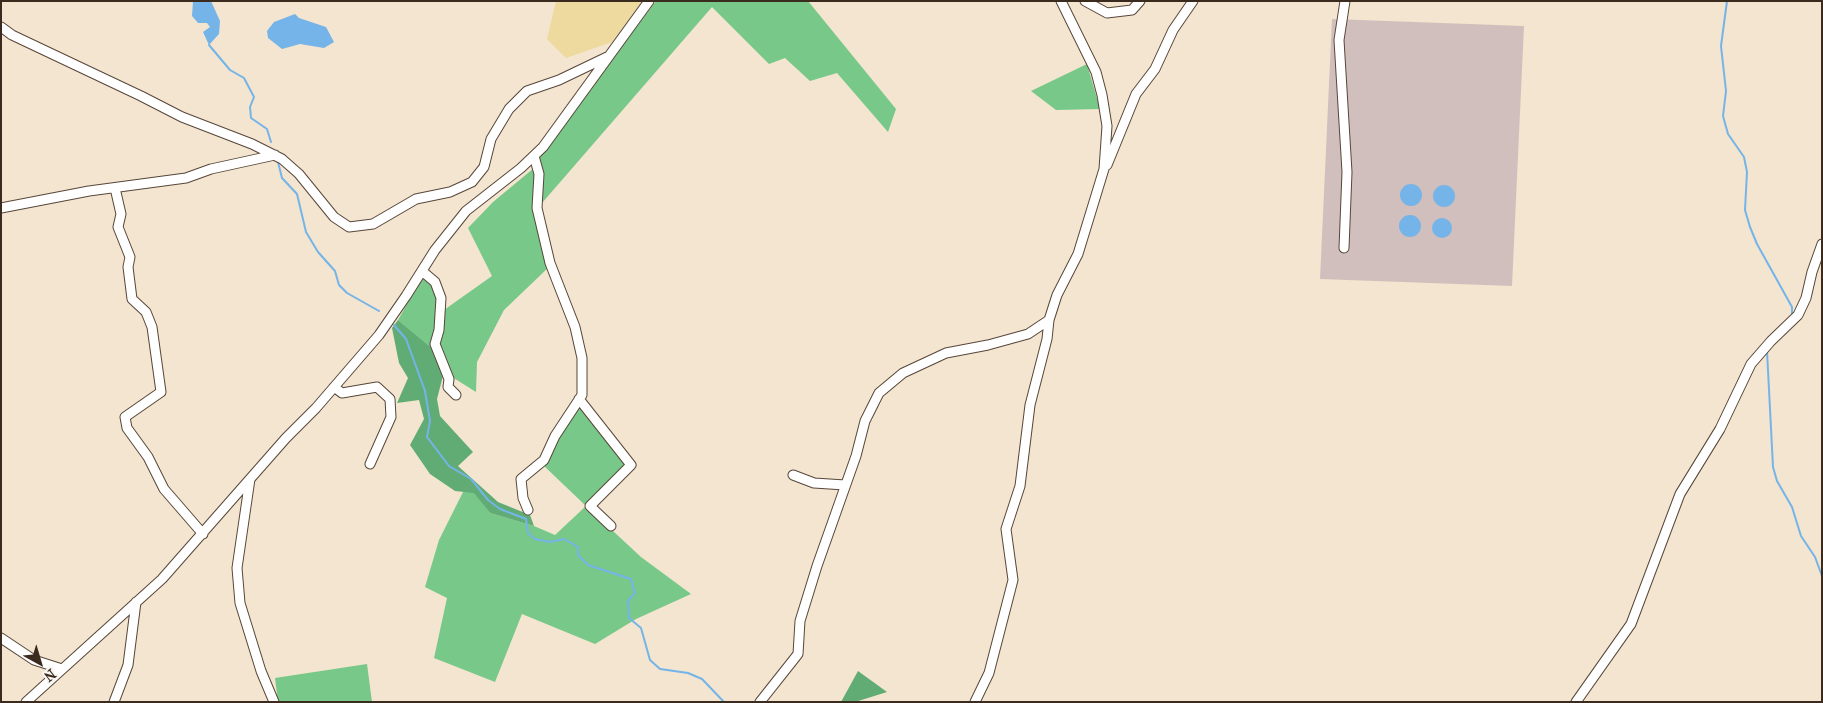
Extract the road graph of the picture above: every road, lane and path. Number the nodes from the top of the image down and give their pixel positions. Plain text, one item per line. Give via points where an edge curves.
1 (649, 1) edge
2 (1060, 1) edge
3 (1085, 1) edge
4 (1140, 1) edge
5 (1193, 1) edge
6 (1345, 1) edge
7 (1, 27) edge
8 (1, 34) edge
9 (12, 35) junction
10 (610, 56) junction
11 (275, 155) junction
12 (534, 156) junction
13 (1104, 169) junction
14 (116, 188) junction
15 (1, 208) edge
16 (1822, 244) edge
17 (1344, 248) dead end
18 (422, 271) junction
19 (1049, 320) junction
20 (334, 387) junction
21 (456, 395) dead end
22 (579, 399) junction
23 (370, 464) dead end
24 (793, 475) dead end
25 (250, 479) junction
26 (845, 485) junction
27 (528, 510) dead end
28 (611, 526) dead end
29 (203, 534) junction
30 (136, 602) junction
31 (1, 638) edge
32 (62, 669) junction
33 (26, 702) edge
34 (114, 702) edge
35 (274, 702) edge
36 (760, 702) edge
37 (975, 702) edge
38 (1576, 702) edge

1 - 10 street
2 - 13 street via 1096,72 1100,87 1107,126
3 - 4 street via 1107,13 1132,10
5 - 13 street via 1173,30 1155,69 1136,94
6 - 17 street via 1339,40 1347,172
7 - 9 street
8 - 9 street
9 - 11 street via 182,118
10 - 11 street via 527,91 509,109 491,139 484,167 472,182 450,192 416,199 374,224 349,227 334,217 299,174
10 - 12 street
11 - 14 street via 186,178
12 - 18 street via 466,210
12 - 22 street via 539,174 539,217 550,263 575,327 582,358 582,395
13 - 19 street via 1078,254 1057,295
14 - 15 street
14 - 29 street via 121,214 118,226 130,257 132,299 146,312 152,327 161,392 125,417 128,428 164,489
16 - 38 street via 1798,315 1751,364 1720,429 1680,494 1631,624
18 - 20 street via 379,334
18 - 21 street via 435,282 441,298 435,344 450,379 448,387
19 - 26 street via 1028,334 988,346 946,353 903,373 879,393 865,421
19 - 37 street via 1030,405 1020,486 1006,529 1013,580 989,673
20 - 23 street via 342,392 377,387 390,399 391,417
20 - 25 street
22 - 27 street via 554,436 544,460 522,479 523,498
22 - 28 street via 630,465 590,506
24 - 26 street via 814,483
25 - 29 street
25 - 35 street via 238,568 240,603
26 - 36 street via 800,621 798,654
29 - 30 street
30 - 32 street
30 - 34 street via 128,665
31 - 32 street via 34,660
32 - 33 street

